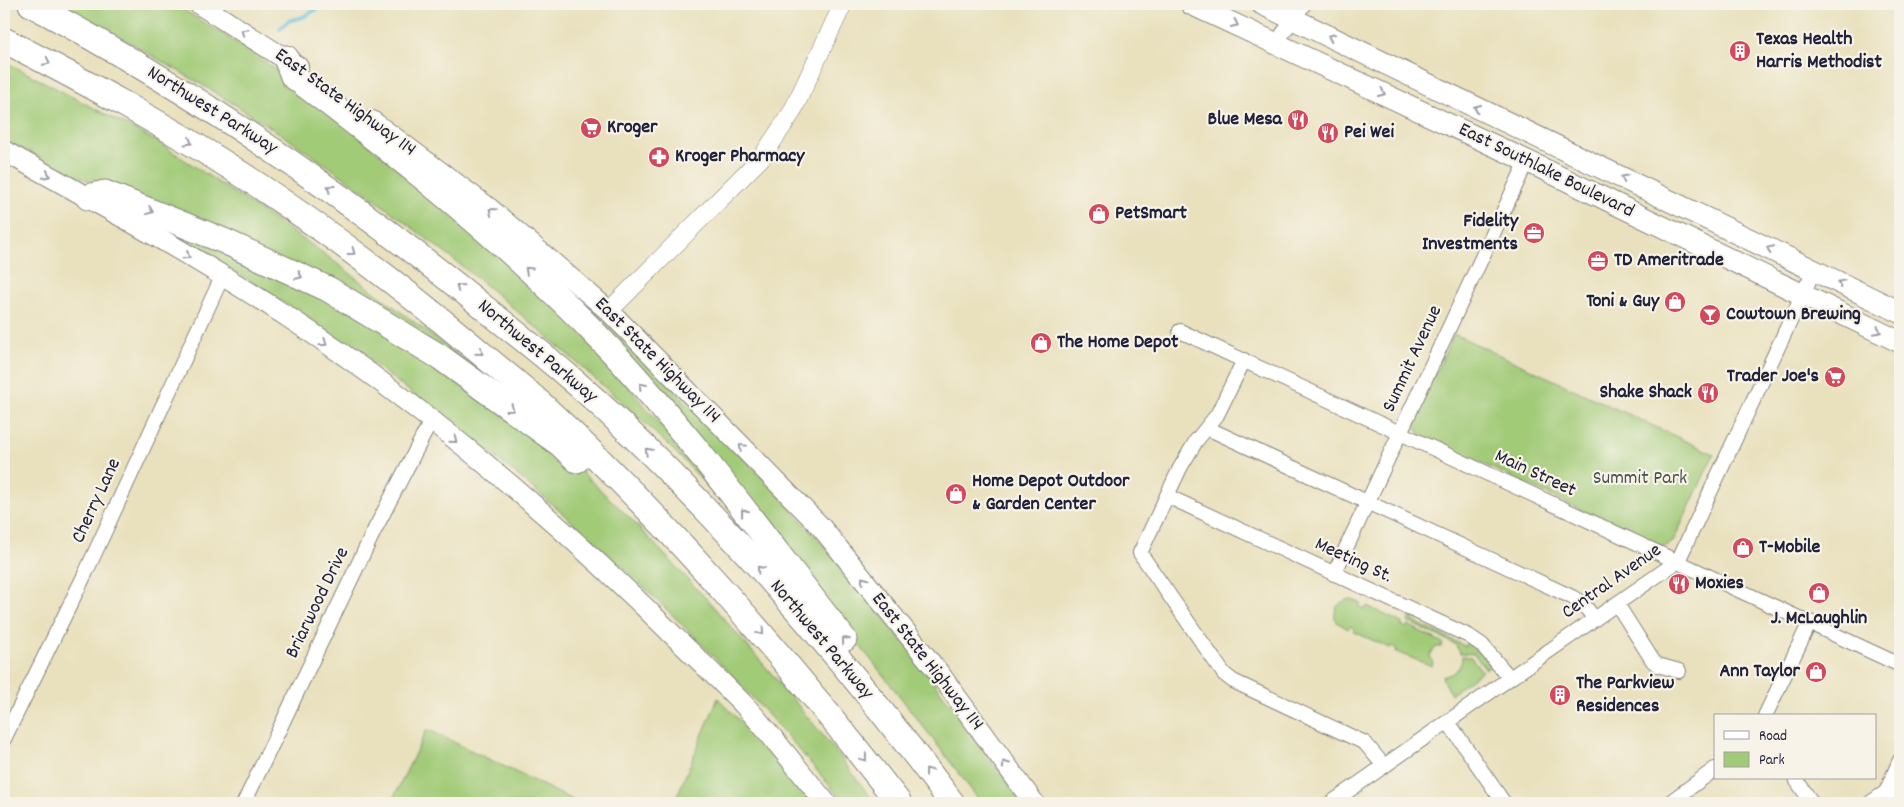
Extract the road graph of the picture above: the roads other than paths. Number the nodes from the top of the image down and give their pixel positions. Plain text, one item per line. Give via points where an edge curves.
1 (31, 4) edge
2 (198, 4) edge
3 (843, 4) edge
4 (1191, 4) edge
5 (1262, 4) edge
6 (1300, 11) edge
7 (4, 40) edge
8 (1276, 43) junction
9 (286, 58) junction
10 (4, 151) edge
11 (1527, 161) junction
12 (88, 197) junction
13 (1814, 270) junction
14 (222, 277) junction
15 (1802, 295) junction
16 (609, 311) junction
17 (1900, 312) edge
18 (1180, 331) dead end
19 (1900, 342) edge
20 (1244, 360) junction
21 (431, 421) junction
22 (1207, 428) junction
23 (1400, 434) junction
24 (1167, 496) junction
25 (1368, 502) junction
26 (1678, 561) junction
27 (706, 570) junction
28 (1334, 574) junction
29 (1617, 604) junction
30 (1595, 619) junction
31 (1810, 622) junction
32 (1900, 664) edge
33 (1679, 672) dead end
34 (1510, 678) junction
35 (1767, 714) edge
36 (1448, 722) junction
37 (4, 739) edge
38 (904, 739) junction
39 (1900, 760) edge
40 (1384, 766) junction
41 (1714, 770) edge
42 (1796, 780) edge
43 (1886, 792) junction
44 (1900, 799) edge
45 (244, 803) edge
46 (826, 803) edge
47 (899, 803) edge
48 (952, 803) edge
49 (1034, 803) edge
50 (1331, 803) edge
51 (1504, 803) edge
52 (1669, 803) edge
53 (1812, 803) edge
54 (1870, 803) edge

38 -> 1 highway, Northwest Parkway via 811,624 624,426 573,380 446,276 307,172 180,90
9 -> 2 main road, East State Highway 114
3 - 16 street via 792,112 762,157
4 -> 8 main road, East Southlake Boulevard
5 - 6 main road, East Southlake Boulevard
6 - 8 street
13 -> 6 main road, East Southlake Boulevard
7 -> 27 highway, Northwest Parkway via 106,94 238,172 416,298 539,402
8 -> 11 main road, East Southlake Boulevard
16 -> 9 main road, East State Highway 114 via 488,208
38 -> 9 highway via 899,707 716,475 609,349 473,219 293,76
10 -> 12 main road
11 - 15 main road, East Southlake Boulevard
11 - 23 street, Summit Avenue
12 -> 14 main road
12 -> 27 highway via 105,193 224,241 328,289 440,357 560,444 678,559
13 - 15 street, Central Avenue
17 -> 13 main road, East Southlake Boulevard
14 -> 21 main road via 288,317
14 - 37 street, Cherry Lane via 86,572
15 -> 19 main road, East Southlake Boulevard
15 - 26 street, Central Avenue
49 -> 16 main road, East State Highway 114 via 939,673 821,527
18 - 20 street, Main Street
20 - 22 street
20 - 23 street, Main Street
21 - 45 street, Briarwood Drive via 375,529
21 -> 46 main road via 515,488 626,587 748,710
22 - 24 street via 1187,454
22 - 25 street
23 - 25 street, Summit Avenue
23 - 26 street, Main Street
24 - 28 street, Meeting St.
24 - 40 street via 1140,554 1217,666 1233,681 1365,743
25 - 28 street, Summit Avenue
25 - 30 street via 1572,597
26 - 29 street, Central Avenue
26 - 31 street, Main Street
27 -> 47 highway, Northwest Parkway via 756,626
28 - 34 street, Meeting St. via 1469,636 1482,645
29 - 30 street, Central Avenue
29 - 33 street via 1653,660
30 - 34 street, Central Avenue
31 - 32 street, Main Street
31 - 35 street
34 - 36 street, Central Avenue
36 - 40 street, Central Avenue
36 - 51 street
48 -> 38 highway, Northwest Parkway
39 - 43 street
40 - 50 street, Central Avenue
41 - 52 street
42 - 53 street
43 - 44 street
43 - 54 street

